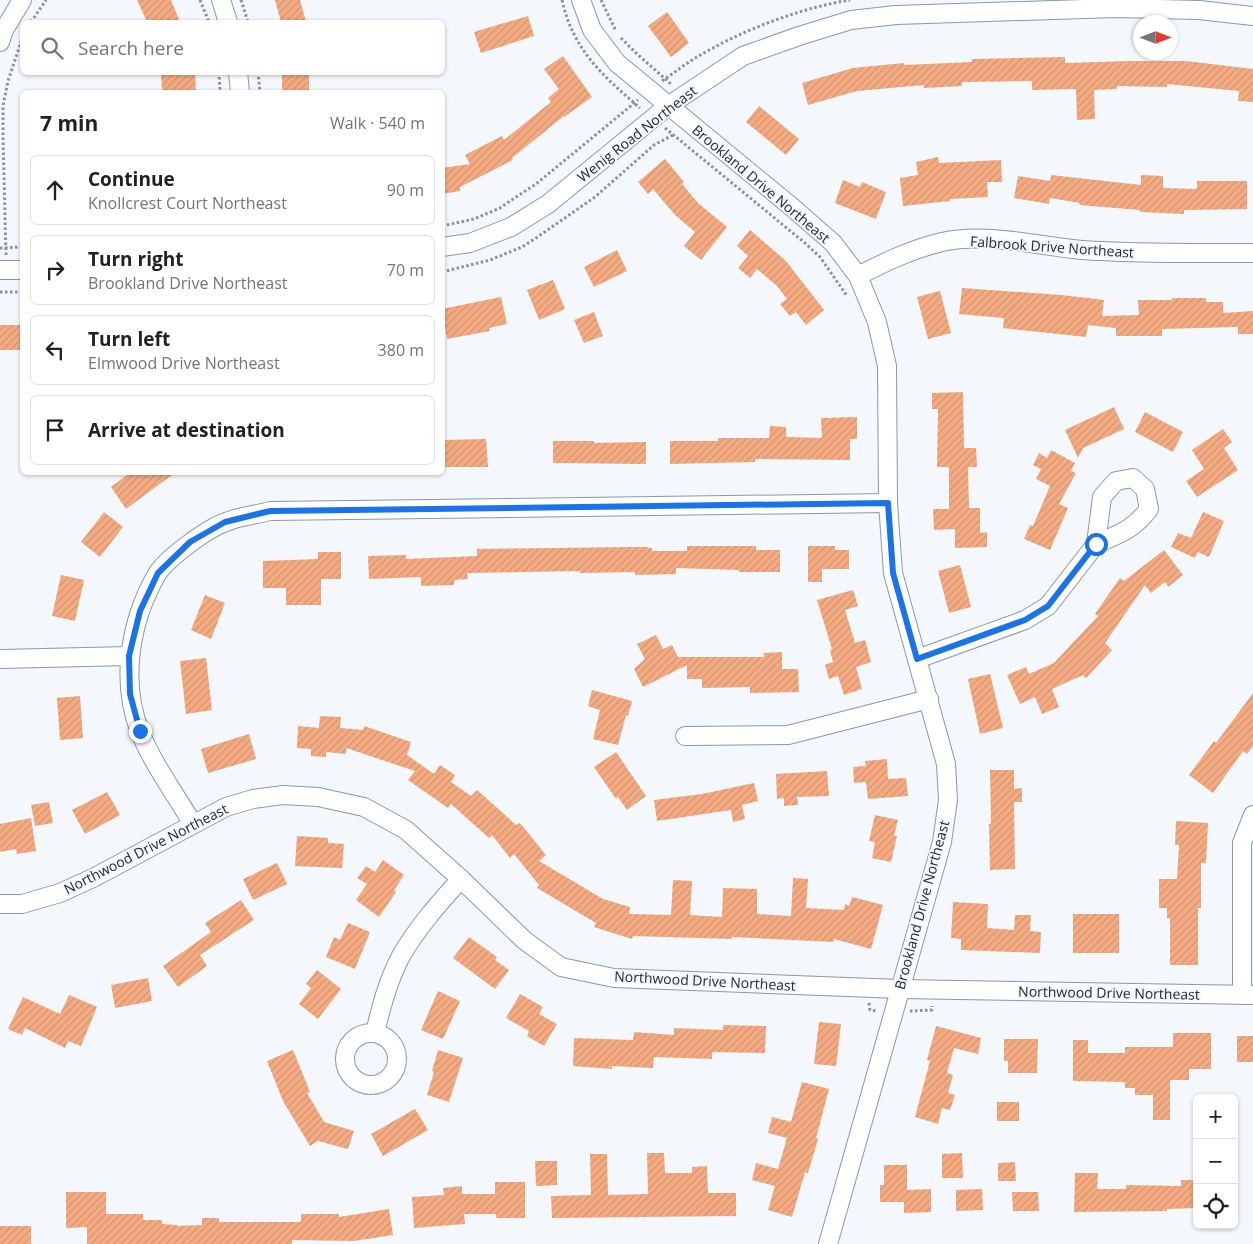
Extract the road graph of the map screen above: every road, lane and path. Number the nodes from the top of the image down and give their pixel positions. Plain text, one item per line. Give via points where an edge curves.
1 (22, 0) edge
2 (46, 0) edge
3 (200, 0) edge
4 (221, 0) edge
5 (241, 0) edge
6 (581, 0) edge
7 (601, 0) edge
8 (1117, 4) edge
9 (896, 7) edge
10 (1253, 16) edge
11 (32, 20) edge
12 (208, 20) edge
13 (227, 20) edge
14 (247, 20) edge
15 (0, 42) edge
16 (20, 45) edge
17 (219, 75) edge
18 (238, 75) edge
19 (258, 75) edge
20 (671, 84) dead end
21 (220, 90) edge
22 (240, 90) edge
23 (260, 90) edge
24 (640, 98) dead end
25 (668, 106) junction
26 (664, 128) dead end
27 (445, 225) edge
28 (20, 247) edge
29 (445, 247) edge
30 (0, 248) edge
31 (6, 248) junction
32 (1253, 253) edge
33 (3, 264) edge
34 (20, 269) edge
35 (858, 276) junction
36 (0, 292) edge
37 (20, 292) edge
38 (849, 300) dead end
39 (888, 503) junction
40 (1096, 544) dead end
41 (129, 656) junction
42 (0, 659) edge
43 (917, 659) junction
44 (929, 700) junction
45 (685, 736) dead end
46 (1253, 815) edge
47 (193, 824) junction
48 (461, 879) junction
49 (0, 904) edge
50 (900, 989) junction
51 (1248, 995) edge
52 (869, 1003) dead end
53 (932, 1005) dead end
54 (877, 1010) dead end
55 (910, 1011) dead end
56 (375, 1033) dead end
57 (828, 1244) edge

1 - 15 street
2 - 11 path
3 - 12 path
4 - 13 street
5 - 14 path
6 - 25 street, Brookland Drive Northeast via 592,30 617,63
7 - 20 path via 622,40
8 - 9 street, Wenig Road Northeast
8 - 10 street, Wenig Road Northeast
9 - 25 street, Wenig Road Northeast via 743,56
16 - 31 path via 4,106
17 - 21 path
18 - 22 street
19 - 23 path
24 - 27 path via 536,184 500,208 474,219
25 - 29 street, Wenig Road Northeast via 548,204 511,227 470,244
25 - 35 street, Brookland Drive Northeast via 833,243
26 - 38 path via 805,243 834,275
28 - 31 path
30 - 31 path
31 - 33 path
32 - 35 street, Falbrook Drive Northeast via 1160,254 1081,250 982,239 944,242 898,256
33 - 34 street
35 - 39 street, Brookland Drive Northeast via 877,322 888,366
36 - 37 path
39 - 41 street via 270,511 225,522 190,542 158,573 140,611
39 - 43 street, Brookland Drive Northeast via 893,573
40 - 43 street via 1048,606 1025,620
41 - 42 street
41 - 47 street via 130,694 140,731
43 - 44 street, Brookland Drive Northeast
44 - 45 street via 788,735
44 - 50 street, Brookland Drive Northeast via 946,764 948,800 942,842
46 - 51 street via 1242,843
47 - 48 street, Northwood Drive Northeast via 226,806 253,799 283,796 364,806 406,830
47 - 49 street, Northwood Drive Northeast via 60,893 22,904
48 - 50 street, Northwood Drive Northeast via 524,940 561,967 614,978
48 - 56 street via 428,916 401,956 382,1001
50 - 51 street, Northwood Drive Northeast
50 - 57 street, Brookland Drive Northeast
52 - 54 path via 870,1010
53 - 55 path via 932,1010

